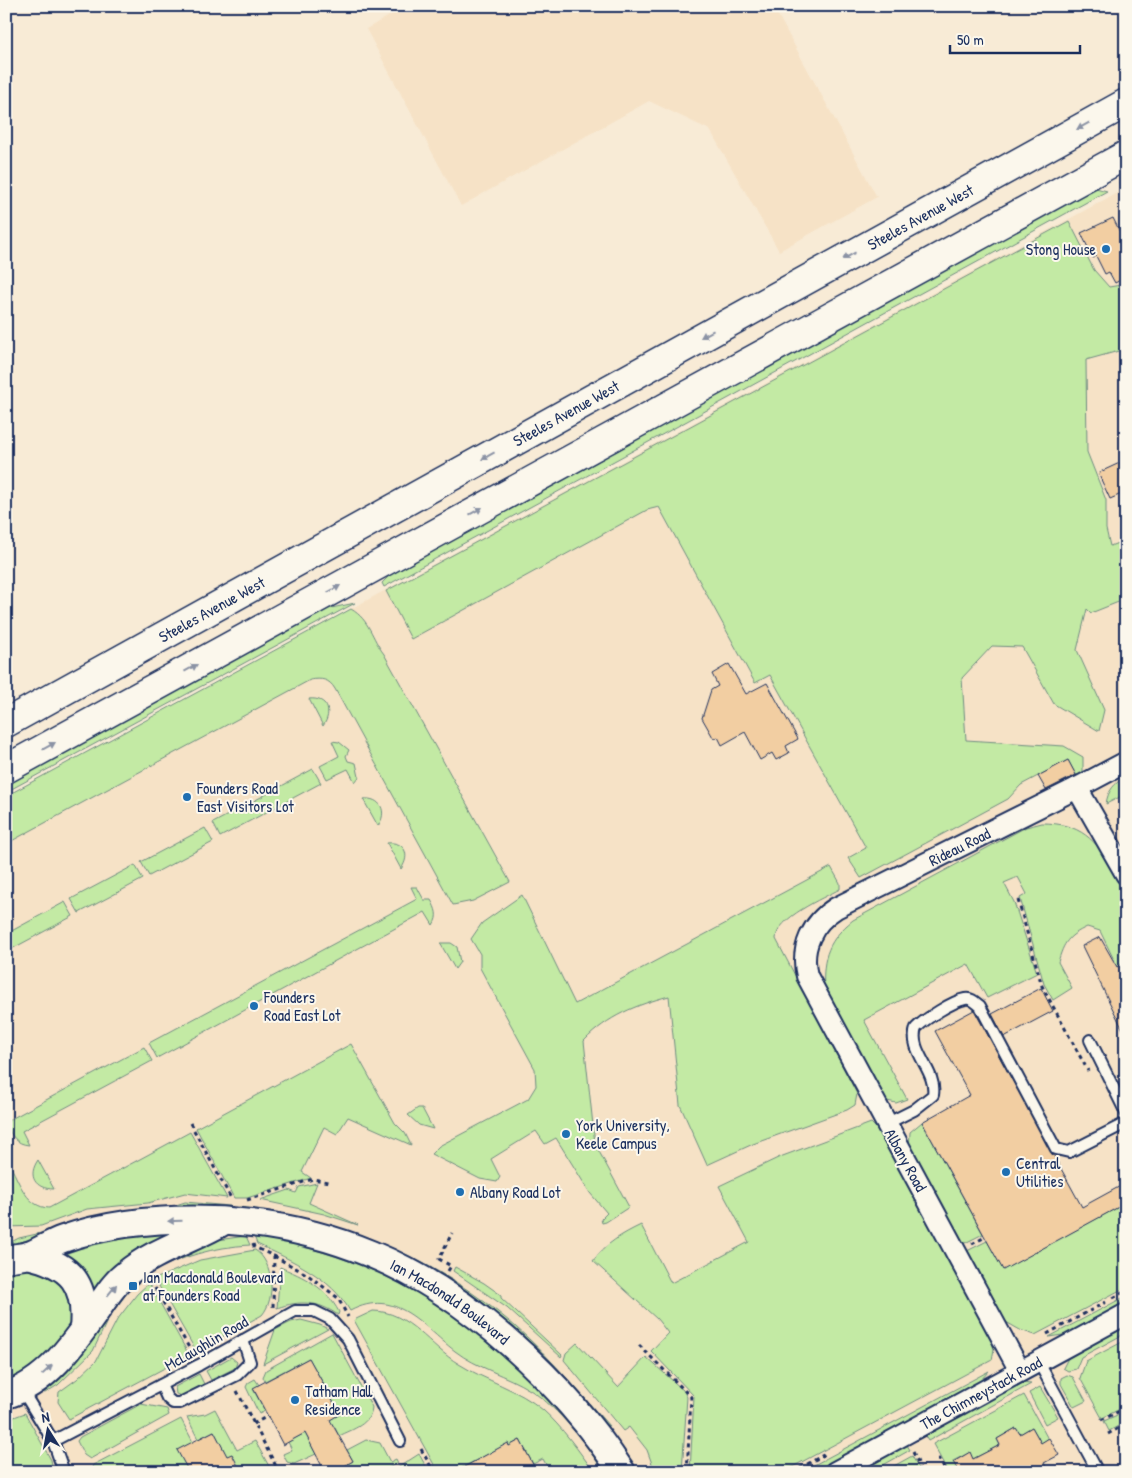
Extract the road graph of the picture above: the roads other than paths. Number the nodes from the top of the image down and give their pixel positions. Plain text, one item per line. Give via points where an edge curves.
1 (1126, 102) edge
2 (1126, 155) edge
3 (6, 722) edge
4 (1126, 762) edge
5 (6, 769) edge
6 (1077, 788) junction
7 (1126, 874) edge
8 (807, 946) joint
9 (1090, 1040) dead end
10 (1126, 1114) edge
11 (1126, 1123) edge
12 (886, 1124) junction
13 (229, 1213) junction
14 (17, 1257) edge
15 (1126, 1314) edge
16 (83, 1329) junction
17 (243, 1340) junction
18 (1038, 1361) junction
19 (1020, 1371) junction
20 (161, 1385) junction
21 (14, 1392) edge
22 (53, 1441) junction
23 (400, 1441) dead end
24 (64, 1472) edge
25 (622, 1472) edge
26 (835, 1472) edge
27 (1097, 1472) edge

1 -> 3 main road, Steeles Avenue West
5 -> 2 main road
4 - 6 street, Rideau Road
6 - 7 street
6 - 8 street, Rideau Road via 836,908 819,922
8 - 12 street, Albany Road via 807,976
9 - 10 lane
11 - 12 lane via 1069,1152 1056,1149 980,1006 966,999 916,1028 914,1042 930,1073 933,1095 914,1110
12 - 19 street, Albany Road
13 -> 14 street, Ian Macdonald Boulevard via 124,1224 62,1239
16 -> 13 street, Ian Macdonald Boulevard via 126,1274
13 - 25 street, Ian Macdonald Boulevard via 242,1221 320,1238 371,1254 438,1289 518,1352 558,1390 608,1449
14 - 16 street, Ian Macdonald Boulevard via 47,1259 69,1272 83,1297
15 - 18 street, The Chimneystack Road
21 -> 16 street, Ian Macdonald Boulevard via 46,1372
17 - 20 lane, McLaughlin Road
17 - 20 lane via 250,1362 237,1375 180,1403 172,1403
17 - 23 lane, McLaughlin Road via 295,1311 314,1311 330,1319 348,1339
18 - 19 street, The Chimneystack Road
18 - 27 lane
19 - 26 street, The Chimneystack Road
20 - 22 lane, McLaughlin Road
21 - 22 lane
22 - 24 lane

